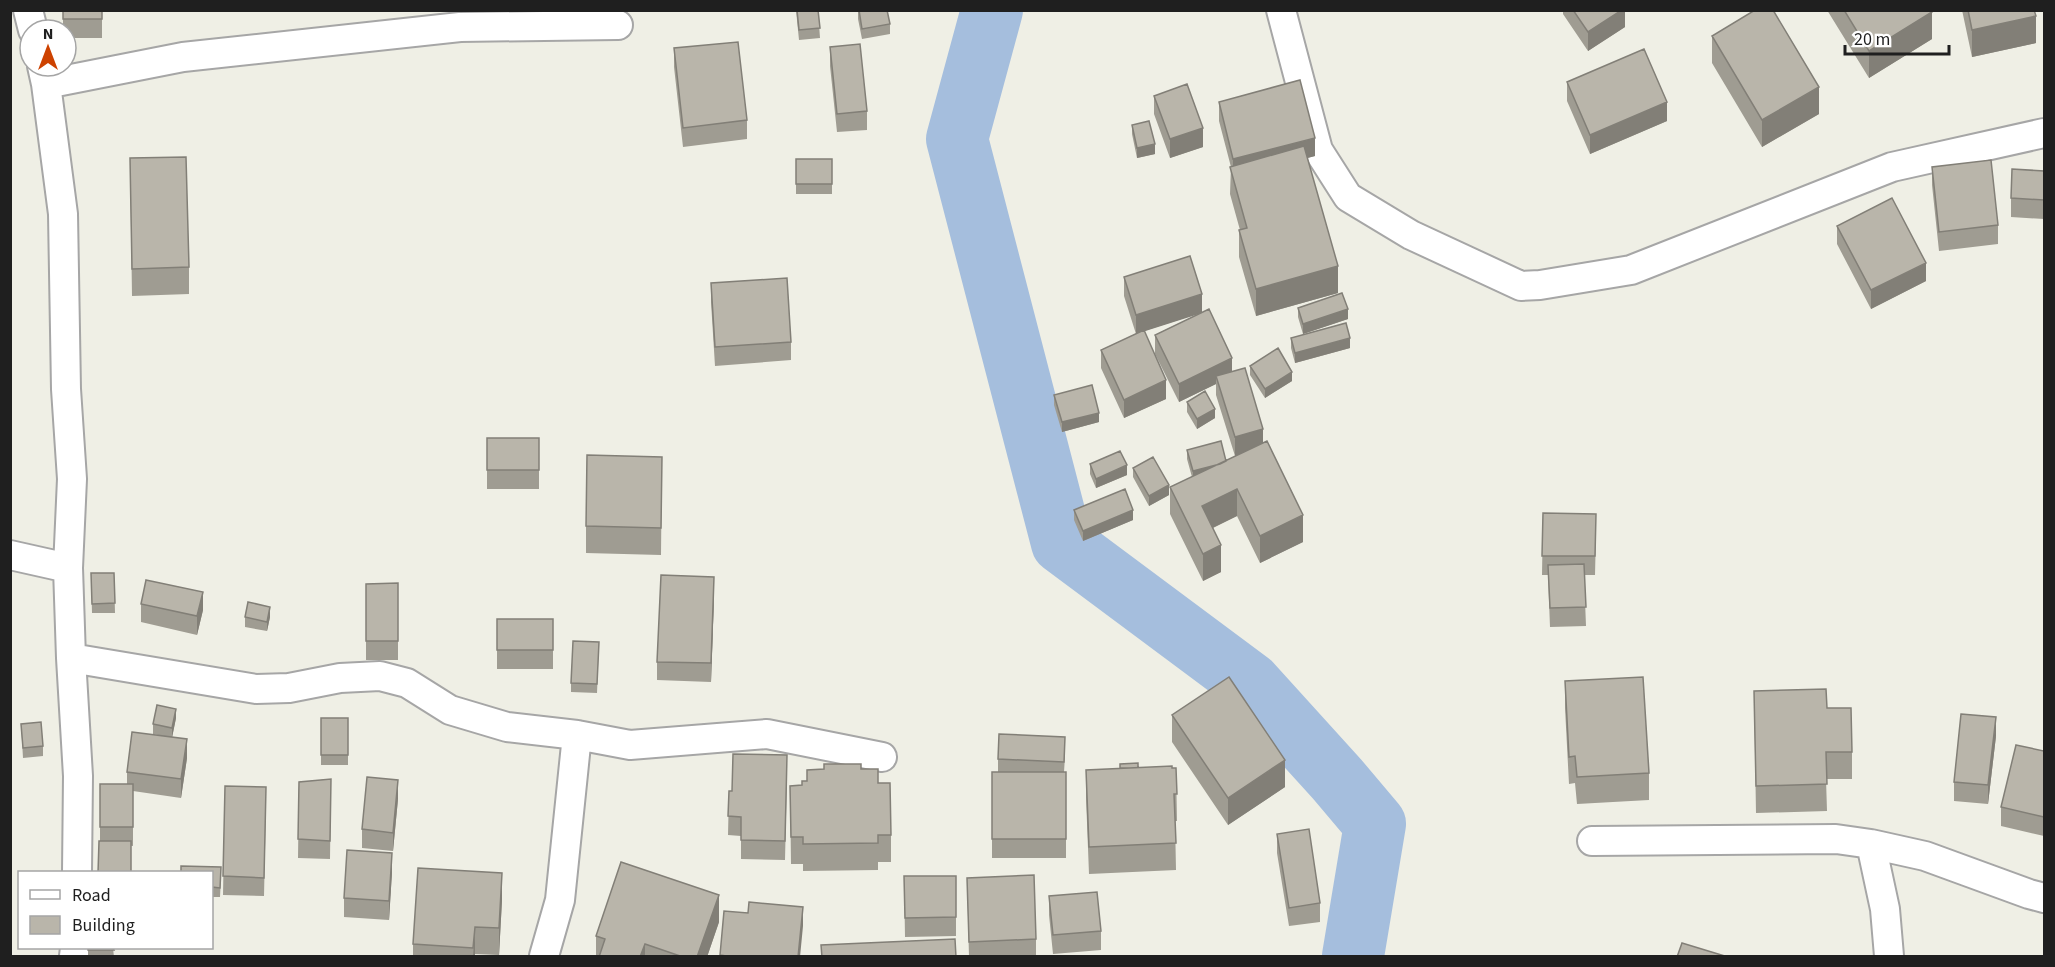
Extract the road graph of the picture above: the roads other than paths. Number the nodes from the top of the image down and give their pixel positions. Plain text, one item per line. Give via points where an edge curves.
1 (1281, 10) edge
2 (618, 24) dead end
3 (78, 71) edge
4 (44, 78) edge
5 (2044, 133) edge
6 (10, 555) edge
7 (68, 568) junction
8 (71, 658) junction
9 (577, 735) junction
10 (882, 757) dead end
11 (1592, 841) dead end
12 (1871, 844) junction
13 (77, 871) edge
14 (2044, 898) edge
15 (544, 957) edge
16 (1889, 957) edge

1 - 5 street via 1318,150 1348,197 1411,235 1521,286 1631,270 1892,167
2 - 3 street via 448,28
4 - 7 street via 63,214 72,479
6 - 7 street
7 - 8 street
8 - 9 street via 256,689 380,676 407,683 450,711 507,727
8 - 13 street via 78,776
9 - 10 street via 630,745 768,734
9 - 15 street via 560,900
11 - 12 street via 1836,840
12 - 14 street via 1925,856
12 - 16 street

